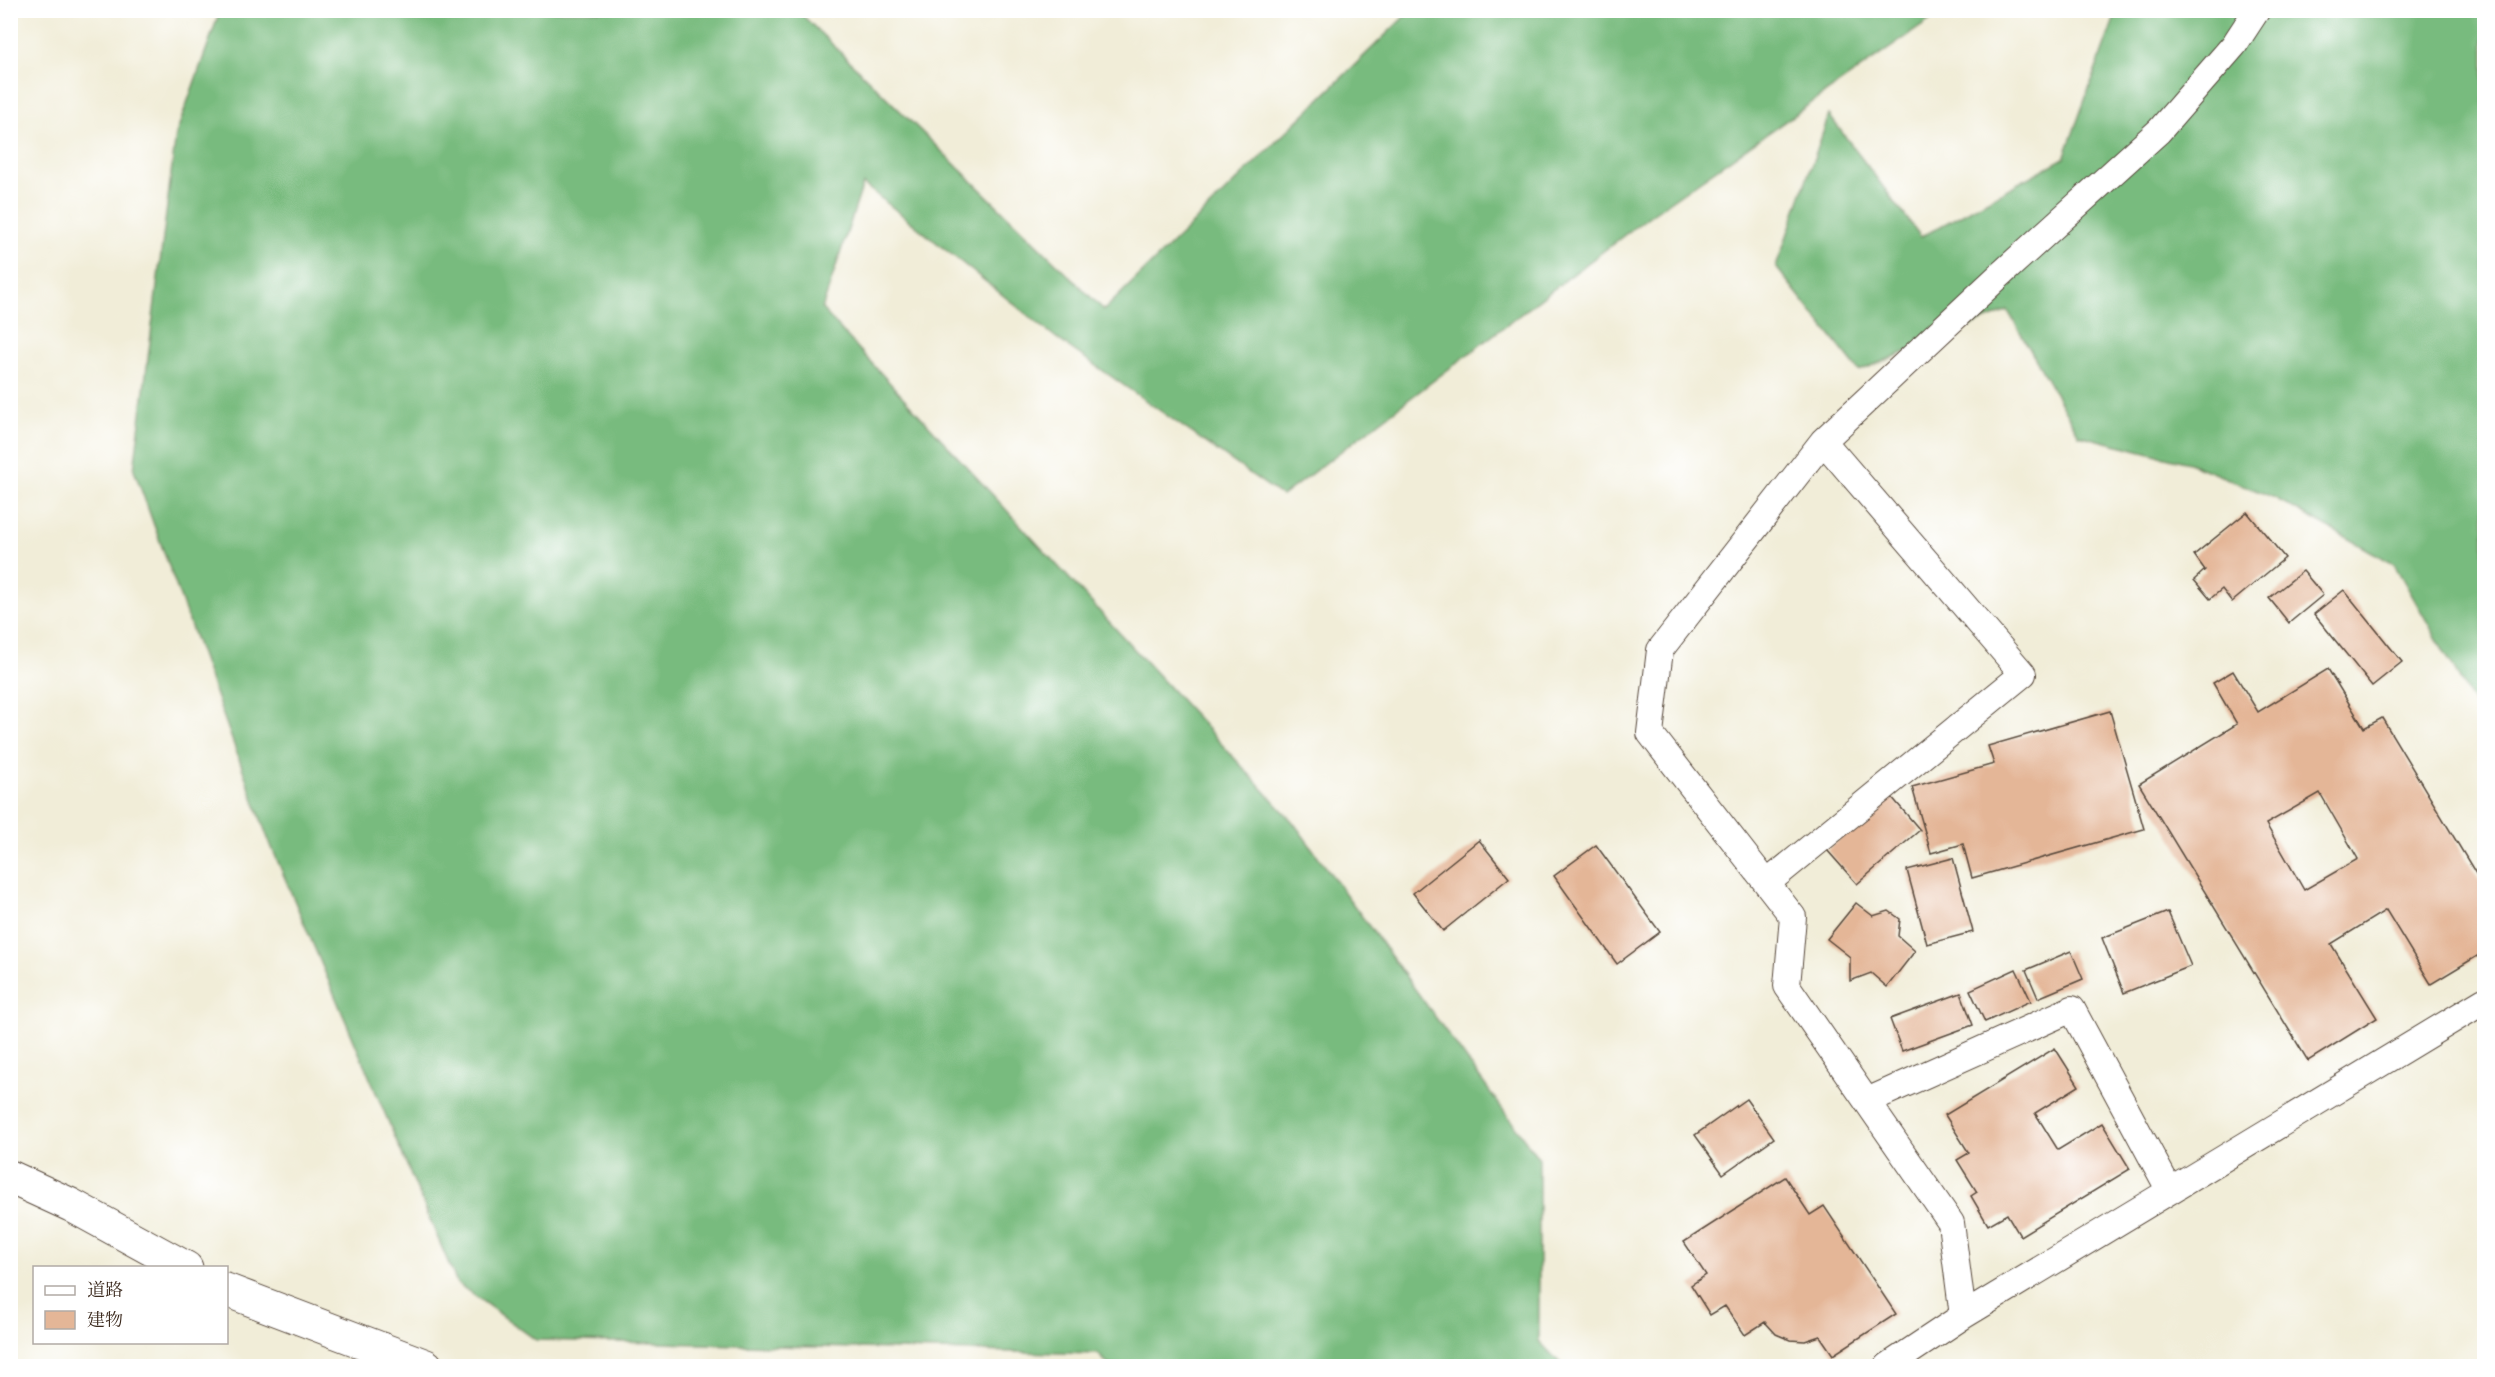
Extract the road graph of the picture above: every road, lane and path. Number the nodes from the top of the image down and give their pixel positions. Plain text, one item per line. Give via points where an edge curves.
1 (2258, 10) edge
2 (1823, 441) junction
3 (1767, 884) junction
4 (2484, 1001) edge
5 (1867, 1101) junction
6 (10, 1177) edge
7 (2170, 1191) junction
8 (182, 1266) edge
9 (228, 1291) edge
10 (1963, 1316) junction
11 (426, 1366) edge
12 (1888, 1366) edge

1 - 2 lane via 2234,45 2158,131
2 - 3 lane via 1660,650 1650,733
2 - 3 lane via 2023,674
3 - 5 lane via 1793,917 1787,986
4 - 7 lane
5 - 7 lane via 2072,1009
5 - 10 lane via 1951,1223
6 - 8 street
7 - 10 lane
9 - 11 street
10 - 12 lane

